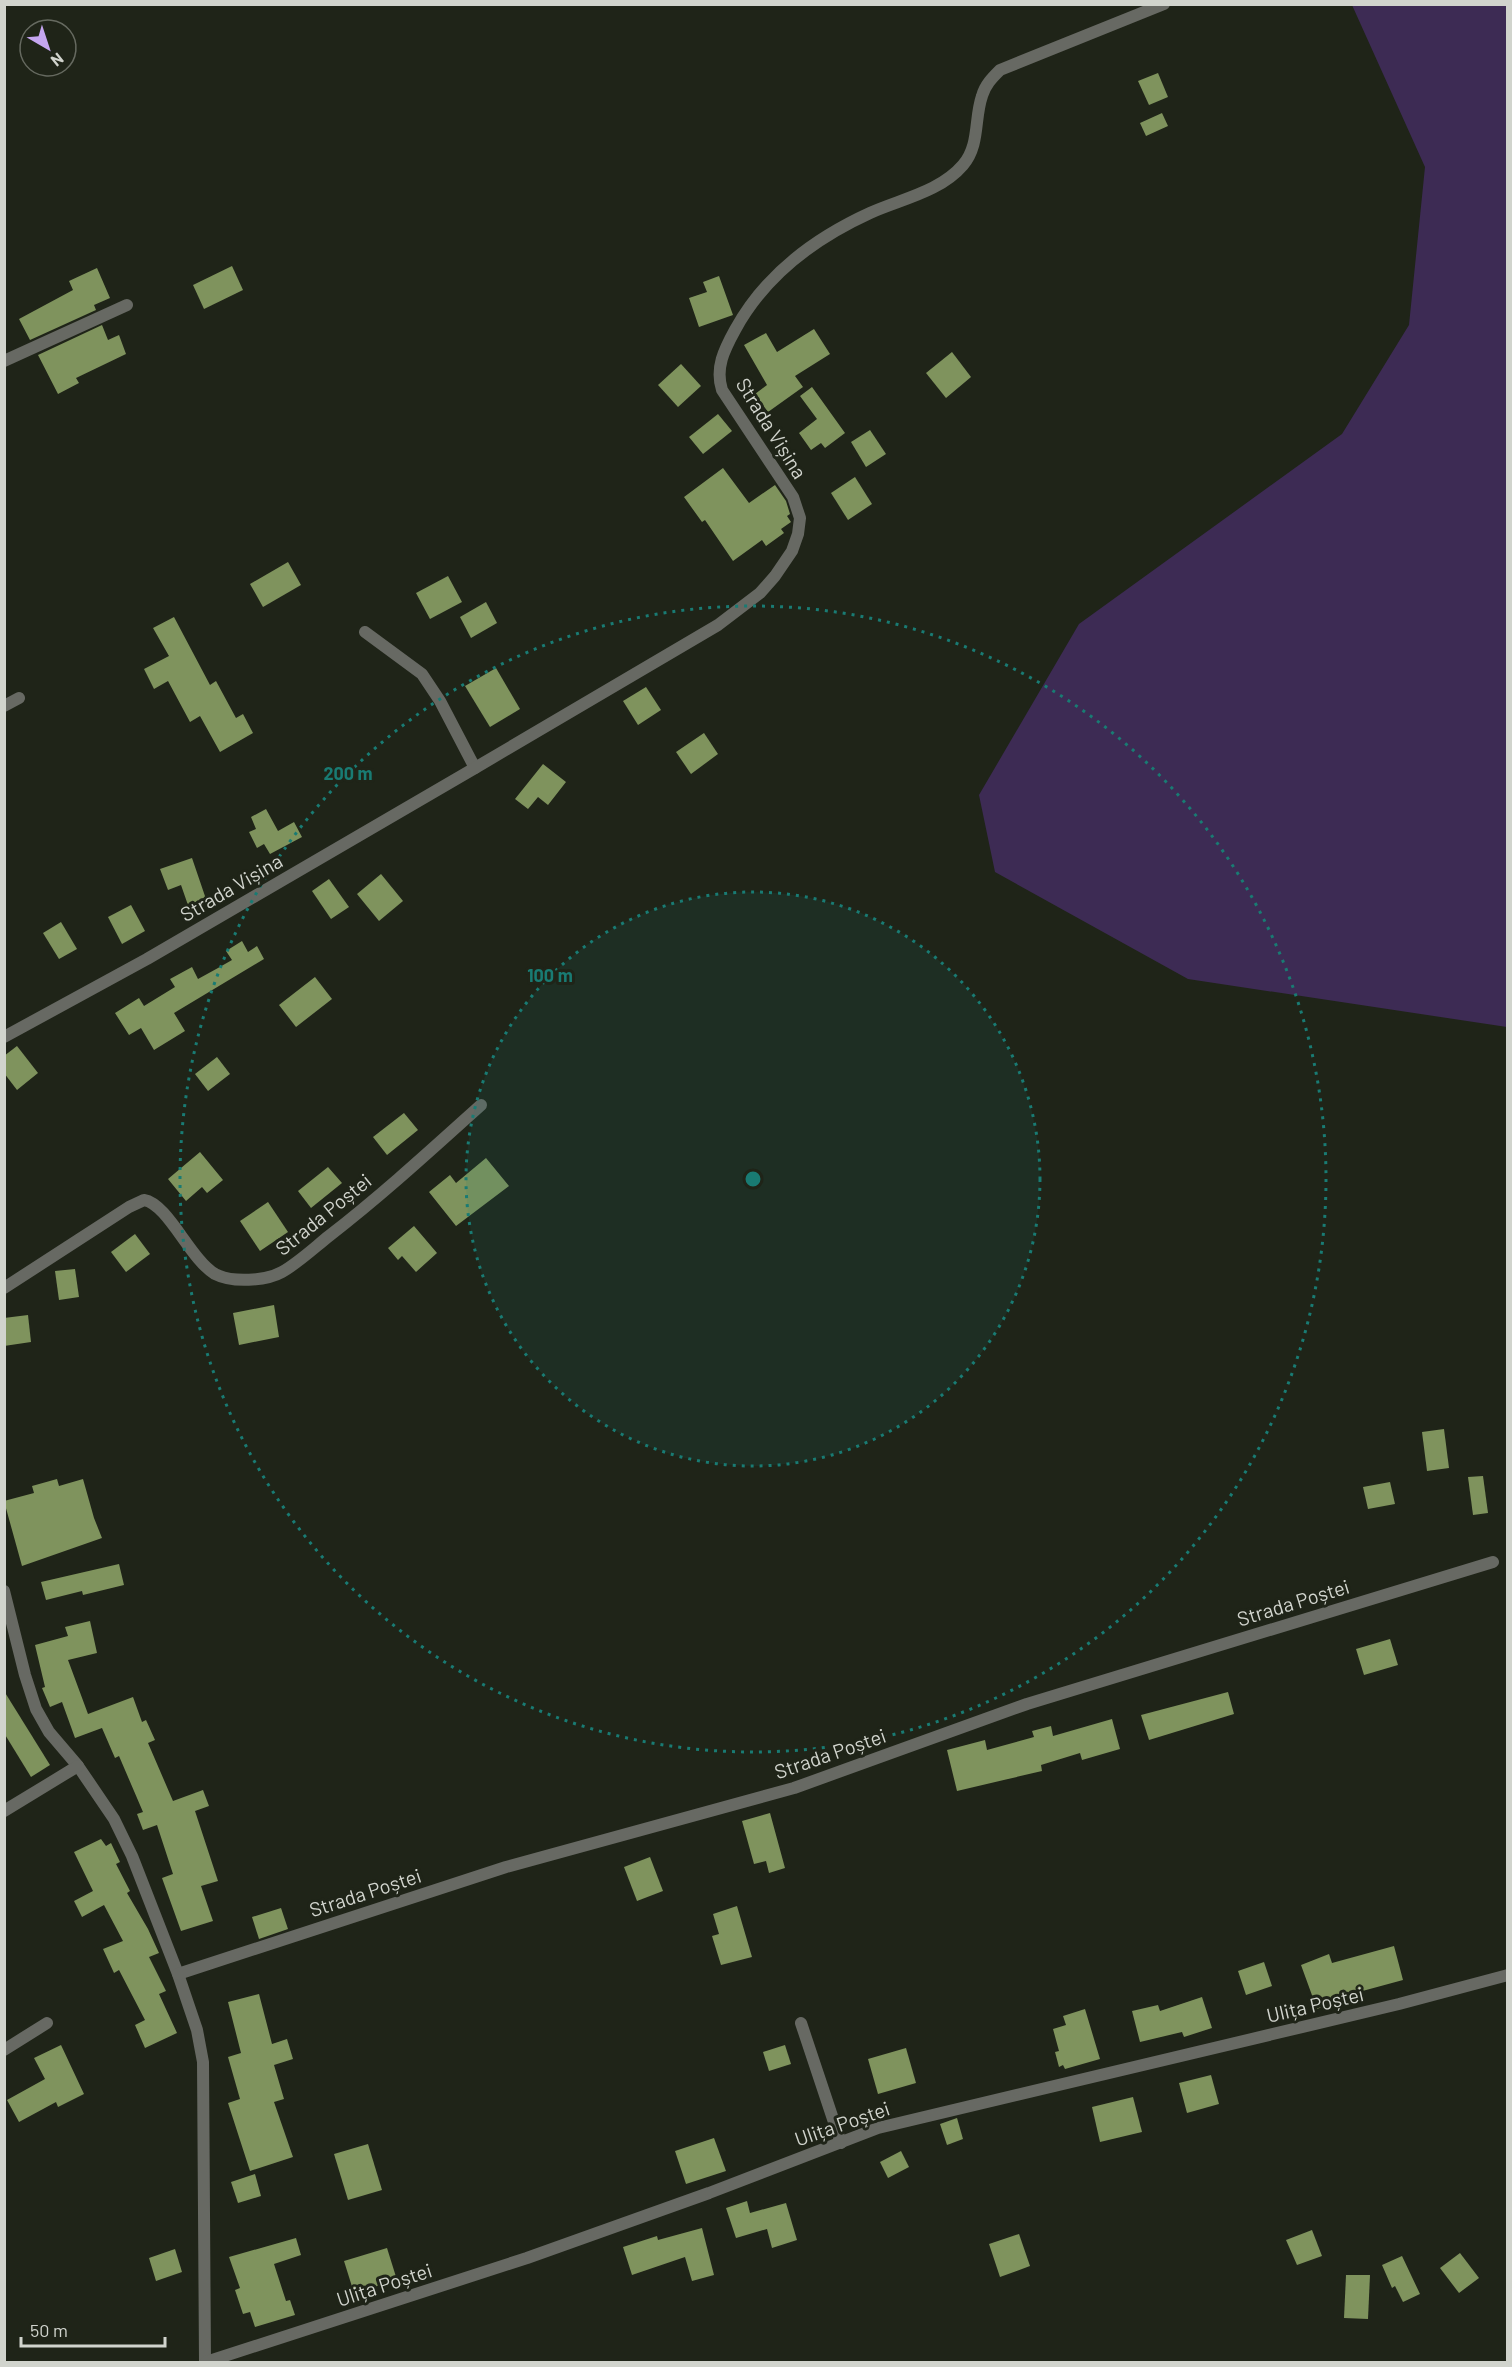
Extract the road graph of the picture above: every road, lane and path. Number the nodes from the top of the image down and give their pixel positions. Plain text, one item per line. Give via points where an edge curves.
1 (1164, 4) edge
2 (127, 305) dead end
3 (4, 361) edge
4 (365, 632) dead end
5 (19, 698) dead end
6 (4, 706) edge
7 (475, 768) junction
8 (4, 1037) edge
9 (481, 1105) dead end
10 (4, 1288) edge
11 (1493, 1562) dead end
12 (4, 1591) edge
13 (78, 1766) junction
14 (4, 1811) edge
15 (178, 1974) junction
16 (1508, 1975) edge
17 (47, 2023) dead end
18 (801, 2023) dead end
19 (4, 2050) edge
20 (841, 2143) junction
21 (206, 2362) edge

1 - 7 street, Strada Vișina via 1000,70 981,97 973,147 964,164 949,178 840,228 767,282 748,305 718,370 722,390 798,507 798,534 784,564 760,593 718,625
2 - 3 street
4 - 7 street via 422,674
5 - 6 street
7 - 8 street, Strada Vișina via 147,959
9 - 10 street, Strada Poștei via 353,1217 281,1272 262,1279 241,1280 216,1274 195,1254 156,1203 144,1200
11 - 15 street, Strada Poștei via 1027,1704 794,1788 506,1867
12 - 13 street via 36,1709 49,1732
13 - 14 street
13 - 15 street via 114,1818
15 - 21 street via 203,2062
16 - 20 street, Ulița Poștei via 878,2128
17 - 19 street
18 - 20 street
20 - 21 street, Ulița Poștei via 527,2258

